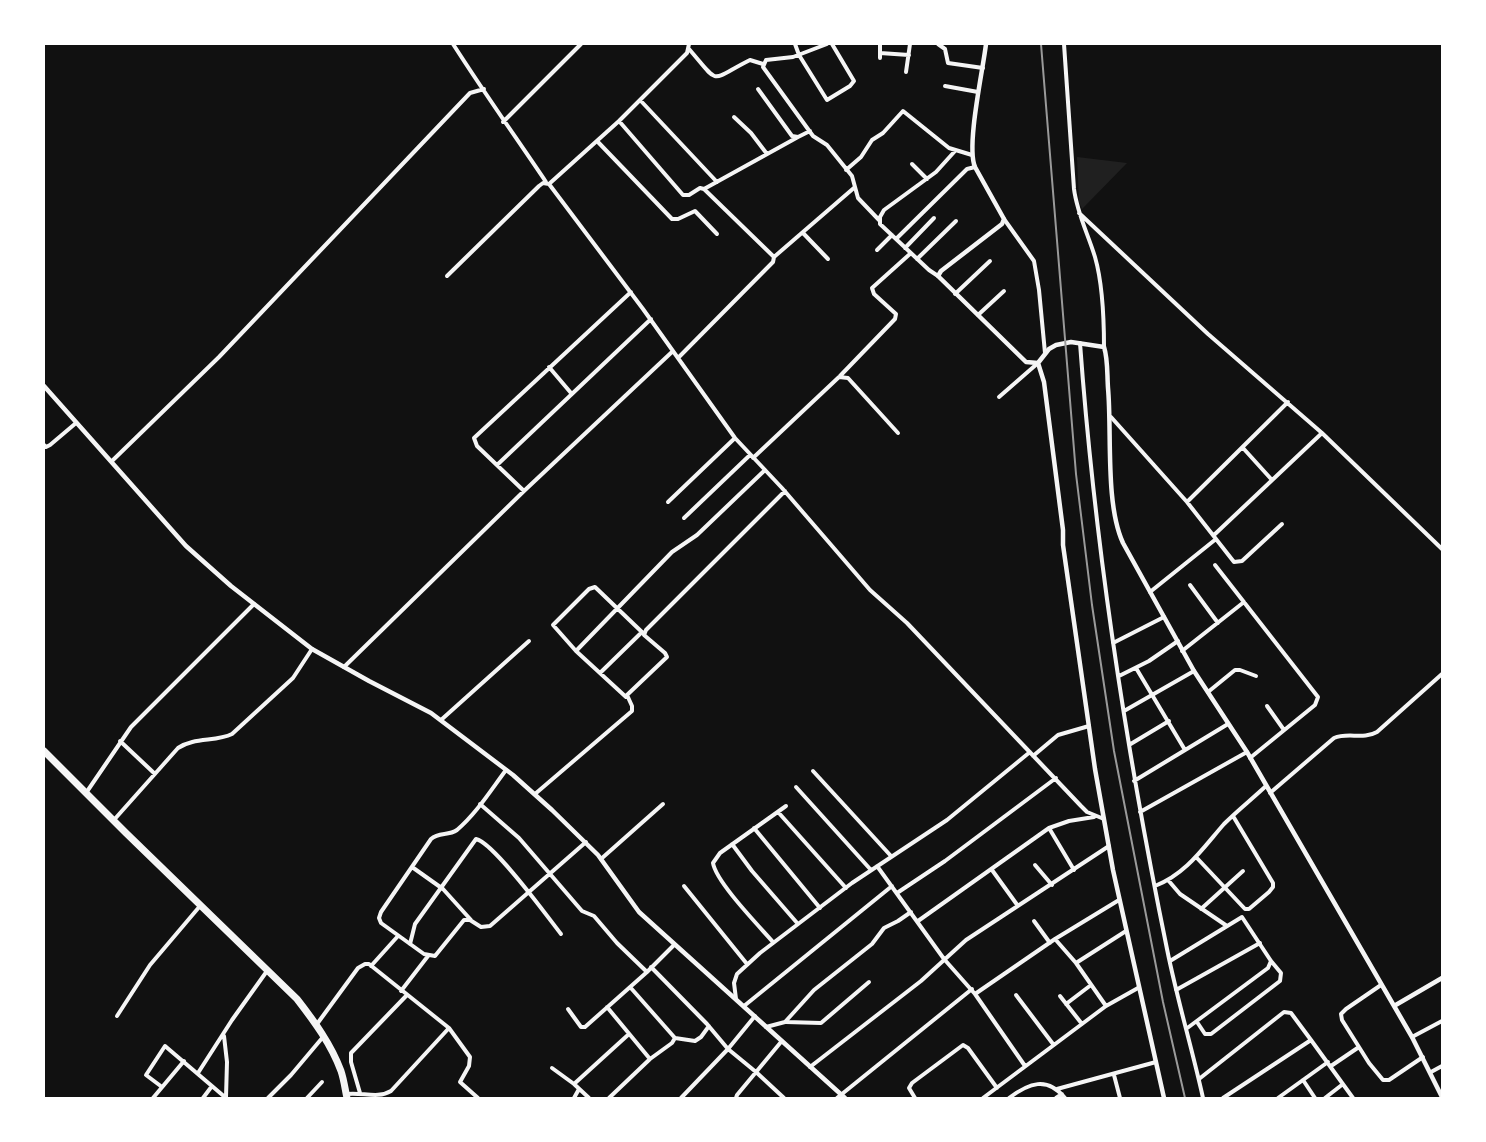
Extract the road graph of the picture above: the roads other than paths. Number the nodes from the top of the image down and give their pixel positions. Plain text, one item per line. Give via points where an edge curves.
1 (453, 44) edge
2 (581, 44) edge
3 (795, 44) edge
4 (827, 44) edge
5 (832, 44) edge
6 (880, 44) edge
7 (910, 44) edge
8 (938, 44) edge
9 (986, 44) edge
10 (1064, 44) edge
11 (689, 46) edge
12 (799, 55) junction
13 (909, 55) junction
14 (763, 64) junction
15 (983, 68) junction
16 (906, 72) dead end
17 (945, 87) dead end
18 (483, 89) junction
19 (758, 89) dead end
20 (979, 93) junction
21 (640, 100) junction
22 (734, 117) dead end
23 (619, 121) junction
24 (503, 122) junction
25 (810, 131) junction
26 (798, 137) junction
27 (597, 141) junction
28 (956, 151) junction
29 (767, 154) junction
30 (972, 155) junction
31 (912, 164) dead end
32 (975, 167) junction
33 (846, 170) junction
34 (927, 179) junction
35 (717, 182) junction
36 (548, 184) junction
37 (855, 187) junction
38 (704, 189) junction
39 (1078, 213) junction
40 (934, 218) dead end
41 (1004, 219) junction
42 (879, 220) junction
43 (956, 221) dead end
44 (803, 233) junction
45 (717, 234) dead end
46 (892, 235) junction
47 (896, 239) junction
48 (905, 248) junction
49 (877, 250) dead end
50 (911, 253) junction
51 (774, 257) junction
52 (828, 259) dead end
53 (916, 259) junction
54 (990, 261) dead end
55 (447, 276) dead end
56 (938, 276) junction
57 (1004, 291) dead end
58 (631, 292) junction
59 (956, 294) junction
60 (978, 315) junction
61 (651, 319) junction
62 (1080, 343) junction
63 (1104, 347) junction
64 (673, 351) junction
65 (1045, 353) junction
66 (678, 357) junction
67 (1038, 363) junction
68 (549, 367) junction
69 (839, 377) junction
70 (44, 386) edge
71 (571, 393) junction
72 (999, 397) dead end
73 (1288, 402) junction
74 (1111, 417) junction
75 (76, 423) junction
76 (898, 433) dead end
77 (1322, 433) junction
78 (735, 438) junction
79 (44, 445) edge
80 (1243, 448) junction
81 (752, 456) junction
82 (112, 461) junction
83 (497, 465) junction
84 (765, 470) junction
85 (1272, 480) junction
86 (524, 491) junction
87 (785, 491) junction
88 (668, 502) dead end
89 (1187, 502) junction
90 (684, 518) dead end
91 (1282, 524) dead end
92 (1215, 537) junction
93 (1443, 549) edge
94 (1215, 565) dead end
95 (1190, 585) dead end
96 (1150, 592) junction
97 (1244, 602) junction
98 (254, 604) junction
99 (617, 608) junction
100 (1164, 617) junction
101 (1218, 622) junction
102 (643, 634) junction
103 (529, 641) dead end
104 (1178, 641) junction
105 (1113, 643) junction
106 (312, 650) junction
107 (576, 651) junction
108 (1182, 651) junction
109 (344, 667) junction
110 (1137, 668) junction
111 (1194, 671) junction
112 (600, 673) junction
113 (1443, 674) edge
114 (1119, 676) junction
115 (1256, 676) dead end
116 (1208, 692) junction
117 (1153, 695) junction
118 (627, 698) junction
119 (1267, 706) dead end
120 (1124, 711) junction
121 (441, 720) junction
122 (1169, 721) junction
123 (1228, 724) junction
124 (1089, 726) junction
125 (1284, 730) junction
126 (120, 741) junction
127 (1129, 745) junction
128 (1185, 750) junction
129 (44, 751) edge
130 (1031, 754) junction
131 (1248, 755) junction
132 (506, 770) junction
133 (813, 771) dead end
134 (155, 774) junction
135 (1056, 778) junction
136 (1134, 781) junction
137 (1266, 786) junction
138 (796, 787) dead end
139 (86, 793) junction
140 (1270, 793) junction
141 (535, 794) junction
142 (480, 804) junction
143 (663, 804) dead end
144 (786, 806) dead end
145 (778, 812) junction
146 (1140, 812) junction
147 (117, 816) junction
148 (1095, 816) junction
149 (1233, 816) junction
150 (1104, 819) junction
151 (754, 828) junction
152 (1049, 828) junction
153 (586, 842) junction
154 (732, 844) junction
155 (1109, 845) junction
156 (891, 856) junction
157 (1196, 858) junction
158 (601, 859) junction
159 (1035, 865) dead end
160 (877, 866) junction
161 (412, 867) junction
162 (871, 870) junction
163 (992, 870) junction
164 (1074, 870) junction
165 (1243, 871) dead end
166 (550, 873) junction
167 (1168, 880) junction
168 (1052, 885) junction
169 (684, 886) dead end
170 (892, 886) junction
171 (1155, 886) junction
172 (440, 887) junction
173 (846, 888) junction
174 (1224, 888) junction
175 (897, 892) junction
176 (528, 893) junction
177 (1119, 900) junction
178 (200, 906) junction
179 (1018, 906) junction
180 (820, 908) junction
181 (1201, 909) junction
182 (911, 912) junction
183 (472, 921) junction
184 (918, 921) junction
185 (1034, 921) dead end
186 (798, 924) junction
187 (1227, 926) junction
188 (1126, 931) junction
189 (561, 934) dead end
190 (398, 936) junction
191 (1055, 939) junction
192 (773, 942) junction
193 (1050, 943) junction
194 (1260, 943) junction
195 (410, 944) junction
196 (674, 945) junction
197 (428, 956) junction
198 (944, 959) junction
199 (1170, 961) junction
200 (1271, 961) junction
201 (1076, 963) junction
202 (747, 964) junction
203 (371, 966) junction
204 (651, 967) junction
205 (268, 970) junction
206 (647, 972) junction
207 (1443, 978) edge
208 (869, 982) dead end
209 (1091, 985) junction
210 (1381, 985) junction
211 (630, 987) junction
212 (1138, 988) junction
213 (972, 989) junction
214 (1176, 990) junction
215 (402, 991) junction
216 (975, 994) junction
217 (407, 995) junction
218 (1016, 995) dead end
219 (1060, 996) dead end
220 (736, 999) junction
221 (1066, 1004) junction
222 (744, 1006) junction
223 (1106, 1006) junction
224 (1394, 1006) junction
225 (607, 1008) junction
226 (568, 1009) dead end
227 (117, 1016) dead end
228 (755, 1016) junction
229 (1443, 1021) edge
230 (785, 1022) junction
231 (1197, 1022) junction
232 (317, 1024) junction
233 (1082, 1024) junction
234 (709, 1026) junction
235 (766, 1027) junction
236 (449, 1028) junction
237 (1186, 1029) junction
238 (223, 1034) junction
239 (629, 1034) junction
240 (323, 1036) junction
241 (1412, 1037) junction
242 (675, 1038) junction
243 (1311, 1040) junction
244 (781, 1041) junction
245 (1053, 1044) junction
246 (1359, 1047) junction
247 (728, 1049) junction
248 (1422, 1057) junction
249 (650, 1059) junction
250 (184, 1061) junction
251 (1156, 1062) junction
252 (1329, 1064) junction
253 (1025, 1066) junction
254 (1443, 1066) edge
255 (810, 1067) junction
256 (552, 1068) dead end
257 (756, 1071) junction
258 (1431, 1072) junction
259 (198, 1073) junction
260 (1113, 1075) junction
261 (1198, 1079) junction
262 (1303, 1080) junction
263 (322, 1082) dead end
264 (574, 1084) junction
265 (1343, 1084) junction
266 (212, 1086) junction
267 (162, 1087) junction
268 (997, 1088) junction
269 (579, 1089) junction
270 (1057, 1089) junction
271 (358, 1093) junction
272 (1064, 1096) edge
273 (347, 1097) edge
274 (841, 1097) edge
275 (1443, 1097) edge
276 (153, 1098) edge
277 (203, 1098) edge
278 (226, 1098) edge
279 (268, 1098) edge
280 (307, 1098) edge
281 (477, 1098) edge
282 (574, 1098) edge
283 (589, 1098) edge
284 (609, 1098) edge
285 (681, 1098) edge
286 (736, 1098) edge
287 (784, 1098) edge
288 (915, 1098) edge
289 (983, 1098) edge
290 (1009, 1098) edge
291 (1056, 1098) edge
292 (1120, 1098) edge
293 (1164, 1098) edge
294 (1203, 1098) edge
295 (1223, 1098) edge
296 (1278, 1098) edge
297 (1315, 1098) edge
298 (1325, 1098) edge
299 (1353, 1098) edge

1 - 18 street
2 - 24 street
3 - 12 street
4 - 12 street
5 - 12 street via 854,81 829,99 824,98
6 - 13 street via 880,55
7 - 13 street
8 - 15 street via 945,49 948,63
9 - 15 street
10 - 39 street
11 - 14 street via 709,74 716,77 750,60
11 - 21 street
12 - 14 street
13 - 16 street
14 - 25 street
15 - 20 street
17 - 20 street
18 - 24 street
18 - 82 street via 470,93 219,357
19 - 26 street via 792,136
20 - 30 street
21 - 23 street
21 - 35 street
22 - 29 street
23 - 27 street
23 - 38 street via 683,195
24 - 36 street
25 - 26 street
25 - 33 street
26 - 29 street
27 - 36 street
27 - 45 street via 672,219 695,212
28 - 30 street
28 - 33 street via 903,111
28 - 34 street
29 - 35 street
30 - 32 street
31 - 34 street
32 - 41 street
32 - 47 street via 967,169
33 - 37 street via 854,178
34 - 42 street via 884,210
35 - 38 street
36 - 55 street via 539,186
36 - 58 street
37 - 42 street via 858,198
37 - 44 street
38 - 51 street
39 - 63 street via 1098,273
39 - 73 street
40 - 48 street
41 - 56 street
41 - 65 street via 1034,261
42 - 46 street
43 - 53 street
44 - 51 street
44 - 52 street
46 - 47 street
46 - 49 street
47 - 48 street
48 - 50 street
50 - 53 street
50 - 69 street via 872,288 896,314 895,320
51 - 66 street
53 - 56 street
54 - 59 street
56 - 59 street
57 - 60 street
58 - 61 street
58 - 68 street
59 - 60 street
60 - 67 street via 1023,360
61 - 64 street
61 - 71 street
62 - 63 street
62 - 65 street via 1056,345
62 - 105 street via 1090,467
63 - 74 street
64 - 66 street
64 - 86 street
65 - 67 street
66 - 78 street
67 - 72 street
67 - 124 street via 1053,438 1063,545
68 - 71 street
68 - 83 street via 474,438
69 - 76 street via 848,378
69 - 81 street
70 - 75 street
71 - 83 street
73 - 77 street
73 - 80 street
74 - 89 street
74 - 96 street via 1117,527
75 - 79 street via 48,447
75 - 82 street
77 - 85 street
77 - 93 street
78 - 81 street
78 - 88 street
80 - 85 street
80 - 89 street
81 - 84 street
81 - 90 street
82 - 98 street via 186,546
83 - 86 street
84 - 87 street
84 - 99 street via 697,535 672,552
85 - 92 street
86 - 109 street
87 - 102 street
87 - 130 street via 870,590 907,623
89 - 92 street
91 - 92 street via 1239,563 1232,560
92 - 96 street
94 - 97 street
95 - 101 street
96 - 100 street
97 - 101 street
97 - 125 street via 1318,697 1315,705
98 - 106 street
98 - 126 street
99 - 102 street
99 - 107 street
99 - 107 street via 591,587 554,623 553,627
100 - 104 street
100 - 105 street
101 - 108 street
102 - 112 street
102 - 118 street via 667,657
103 - 121 street
104 - 108 street
104 - 110 street
105 - 114 street
106 - 109 street
106 - 134 street via 293,678 235,731 225,737 180,746
107 - 112 street
108 - 111 street
109 - 121 street
110 - 114 street
110 - 117 street
111 - 116 street
111 - 117 street
112 - 118 street
113 - 140 street via 1377,732 1334,738
114 - 120 street
115 - 116 street via 1235,670
116 - 123 street
117 - 120 street
117 - 122 street
118 - 141 street via 632,706 630,713
119 - 125 street
120 - 127 street
121 - 132 street
122 - 127 street
122 - 128 street
123 - 128 street
123 - 131 street
124 - 130 street via 1058,735
124 - 150 street
125 - 131 street
126 - 134 street
126 - 139 street
127 - 136 street
128 - 136 street
129 - 139 highway
130 - 135 street
130 - 156 street via 947,820
131 - 137 street
131 - 146 street
132 - 141 street
132 - 142 street
133 - 156 street
134 - 147 street
135 - 148 street
135 - 175 street
136 - 146 street
137 - 140 street
137 - 149 street
138 - 162 street
139 - 147 highway
140 - 210 street
141 - 153 street
142 - 161 street via 452,834 433,837
142 - 166 street via 514,833
143 - 158 street
144 - 145 street
145 - 151 street
145 - 173 street
146 - 171 street
147 - 178 highway
148 - 150 street
148 - 152 street
149 - 157 street
149 - 174 street via 1274,885 1249,909
150 - 155 street
151 - 154 street
151 - 180 street
152 - 163 street
152 - 164 street
153 - 158 street
153 - 166 street
154 - 186 street
154 - 192 street via 714,860 715,873
155 - 164 street
155 - 177 street
156 - 160 street
157 - 167 street
157 - 174 street
158 - 196 street via 629,901
159 - 168 street
160 - 162 street
160 - 170 street
161 - 172 street
161 - 190 street via 378,918
162 - 173 street
163 - 179 street
163 - 184 street
164 - 168 street
165 - 174 street
166 - 176 street
166 - 206 street via 582,911 594,916
167 - 171 street
167 - 181 street
168 - 179 street
169 - 202 street
170 - 175 street
170 - 222 street
171 - 199 street
172 - 176 street via 479,838
172 - 183 street
172 - 195 street via 412,930
173 - 180 street
174 - 181 street
175 - 182 street
176 - 183 street via 490,926 481,927
176 - 189 street
177 - 188 street
177 - 191 street
178 - 205 highway
178 - 227 street via 146,971
179 - 198 street
180 - 186 street
181 - 187 street
182 - 184 street
182 - 230 street via 884,928 872,944 807,996
183 - 197 street via 464,920 438,954
184 - 198 street
185 - 193 street
186 - 192 street
187 - 194 street via 1244,918
187 - 199 street
188 - 201 street
188 - 212 street
190 - 195 street
190 - 203 street
191 - 193 street
191 - 201 street
192 - 202 street
193 - 216 street
194 - 200 street
194 - 214 street
195 - 197 street
196 - 204 street
196 - 220 street
197 - 215 street
198 - 213 street
198 - 255 street
199 - 214 street
200 - 231 street via 1268,968
200 - 231 street via 1281,973 1280,981 1211,1034 1205,1034
201 - 209 street
202 - 220 street via 735,979
203 - 215 street
203 - 232 street via 358,968
204 - 206 street
204 - 234 street
205 - 232 highway
205 - 238 street
206 - 211 street
207 - 224 street
208 - 230 street via 821,1023
209 - 221 street
209 - 223 street
210 - 224 street
210 - 246 street via 1341,1014
211 - 225 street
211 - 242 street
212 - 223 street
212 - 251 street
213 - 216 street
213 - 274 street
214 - 237 street
215 - 217 street
216 - 253 street
217 - 236 street
217 - 271 street via 351,1053
218 - 245 street
219 - 221 street
220 - 222 street
221 - 233 street
222 - 228 street
223 - 233 street
224 - 241 street
225 - 226 street via 583,1028
225 - 239 street
228 - 235 street
228 - 247 street
229 - 241 street
230 - 235 street
231 - 237 street
232 - 240 highway
233 - 245 street
234 - 242 street via 695,1041
234 - 247 street
235 - 244 street
236 - 271 street via 391,1092 378,1096
236 - 281 street via 470,1057 470,1066 460,1082
237 - 261 street
238 - 259 street
238 - 278 street
239 - 249 street
239 - 264 street
240 - 273 highway via 341,1072
240 - 279 street
241 - 248 street
242 - 249 street
243 - 252 street
243 - 261 street via 1291,1013 1284,1012
243 - 295 street
244 - 255 street
244 - 257 street
245 - 253 street
246 - 248 street via 1380,1078 1386,1080
246 - 252 street
247 - 257 street
247 - 285 street
248 - 258 street
249 - 284 street
250 - 259 street
250 - 267 street
250 - 267 street via 165,1046 146,1075
251 - 260 street
251 - 293 street
252 - 262 street
252 - 265 street
253 - 268 street
254 - 258 street
255 - 274 street
256 - 264 street
257 - 286 street
257 - 287 street
258 - 275 street
259 - 266 street
260 - 270 street
260 - 292 street
261 - 294 street
262 - 296 street
262 - 297 street
263 - 280 street
264 - 269 street
265 - 298 street
265 - 299 street
266 - 277 street
266 - 278 street
267 - 276 street
268 - 288 street via 963,1045 912,1083 909,1088
268 - 289 street
269 - 282 street
269 - 283 street
270 - 272 street
270 - 290 street via 1033,1084
271 - 273 street
272 - 291 street

